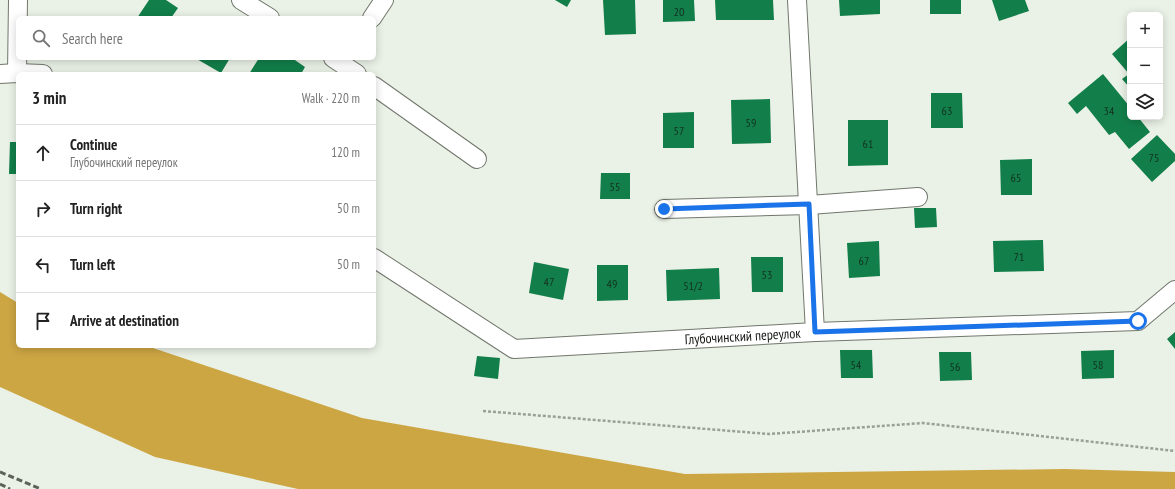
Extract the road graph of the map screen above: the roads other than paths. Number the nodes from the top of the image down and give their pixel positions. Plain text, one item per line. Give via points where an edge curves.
1 (18, 0) edge
2 (241, 0) edge
3 (384, 0) edge
4 (797, 0) edge
5 (267, 16) edge
6 (373, 16) edge
7 (8, 73) edge
8 (376, 87) edge
9 (477, 159) dead end
10 (918, 197) dead end
11 (809, 204) junction
12 (664, 209) dead end
13 (376, 259) edge
14 (1175, 290) edge
15 (815, 332) junction

1 - 7 street
2 - 5 street
3 - 6 street
4 - 11 street
8 - 9 street
10 - 11 street
11 - 12 street
11 - 15 street
13 - 15 street, Глубочинский переулок via 514,349
14 - 15 street, Глубочинский переулок via 1138,321

